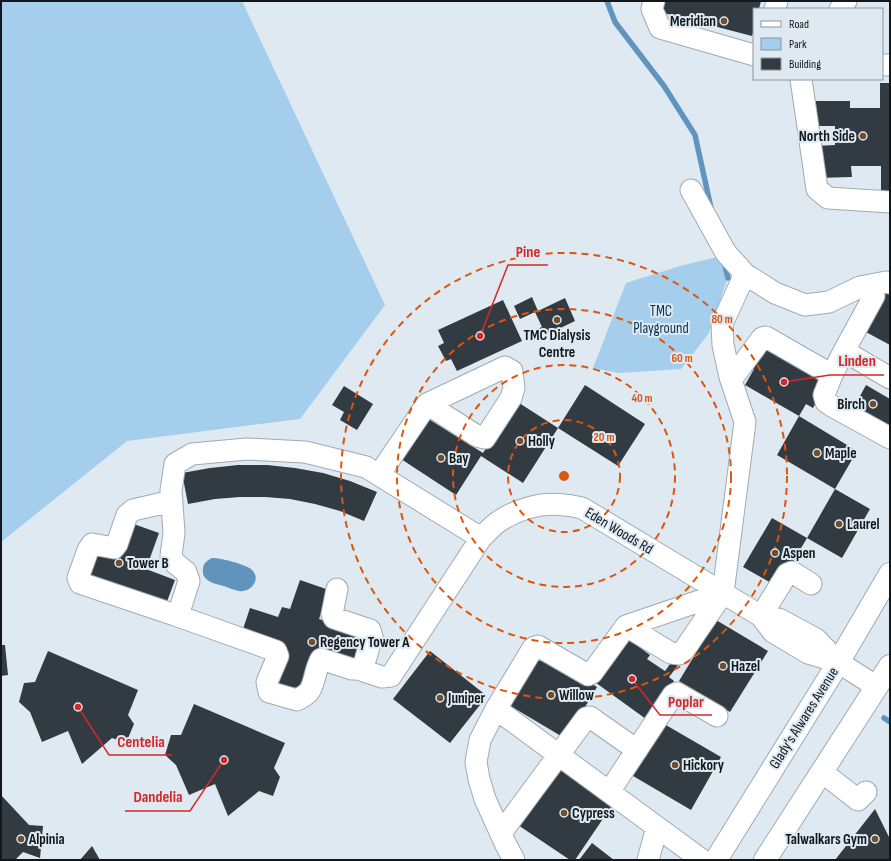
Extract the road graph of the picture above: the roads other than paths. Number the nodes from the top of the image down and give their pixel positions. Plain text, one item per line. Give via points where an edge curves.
1 (654, 1) edge
2 (753, 55) edge
3 (801, 80) edge
4 (691, 190) dead end
5 (890, 202) edge
6 (745, 274) junction
7 (890, 283) edge
8 (874, 296) dead end
9 (844, 351) junction
10 (832, 375) junction
11 (890, 378) edge
12 (731, 380) junction
13 (427, 404) dead end
14 (890, 438) edge
15 (379, 476) junction
16 (172, 502) junction
17 (481, 538) junction
18 (890, 574) edge
19 (811, 584) dead end
20 (337, 589) dead end
21 (723, 593) junction
22 (175, 615) junction
23 (761, 616) junction
24 (626, 626) junction
25 (838, 662) junction
26 (890, 666) edge
27 (358, 669) junction
28 (877, 687) junction
29 (496, 709) junction
30 (717, 716) dead end
31 (637, 750) junction
32 (558, 755) junction
33 (822, 772) junction
34 (609, 792) junction
35 (866, 792) dead end
36 (657, 827) junction
37 (501, 833) junction
38 (514, 860) edge
39 (648, 860) edge
40 (702, 860) edge
41 (716, 860) edge
42 (765, 860) edge

1 - 2 street via 652,9 660,28
3 - 5 street via 817,189 828,198
4 - 6 street via 726,253
6 - 7 street via 775,293 805,305 829,302 860,287
6 - 12 street via 722,324 723,345
8 - 9 street
9 - 10 street
9 - 11 street
10 - 12 street via 766,337 762,338
10 - 14 street via 824,395 826,402
12 - 21 street via 745,422
13 - 15 street
15 - 16 street via 366,467 305,452 248,448 192,454 175,464
15 - 17 street
16 - 22 street via 174,533 171,556 186,572 189,581 180,609
16 - 22 street via 133,510 127,515 114,548 92,544 78,578 80,583
17 - 21 street, Eden Woods Rd via 494,525 527,508 545,504 564,504 582,508
17 - 27 street, Eden Woods Rd via 391,676 382,677
18 - 25 main road, Glady's Alwares Avenue
19 - 23 street via 792,572 787,574
20 - 27 street via 332,614 334,618 370,630 372,636 364,664
21 - 23 street, Eden Woods Rd
21 - 24 street
21 - 24 street via 680,654 671,653
22 - 27 street via 276,651 278,656 267,682 269,692 297,700 305,696 311,689 321,660
23 - 25 street, Eden Woods Rd via 773,632 796,646 808,653
24 - 29 street via 588,676 538,646 534,648
25 - 28 street, Eden Woods Rd
25 - 41 main road, Glady's Alwares Avenue
26 - 28 main road
28 - 33 main road
29 - 32 street
29 - 37 street via 480,740 476,762 484,799
30 - 31 street via 677,693 673,695
31 - 32 street via 590,717 586,718
31 - 34 street
32 - 34 street
32 - 37 street
33 - 35 street via 858,800
33 - 42 main road
34 - 36 street
36 - 39 street
36 - 40 street
37 - 38 street

